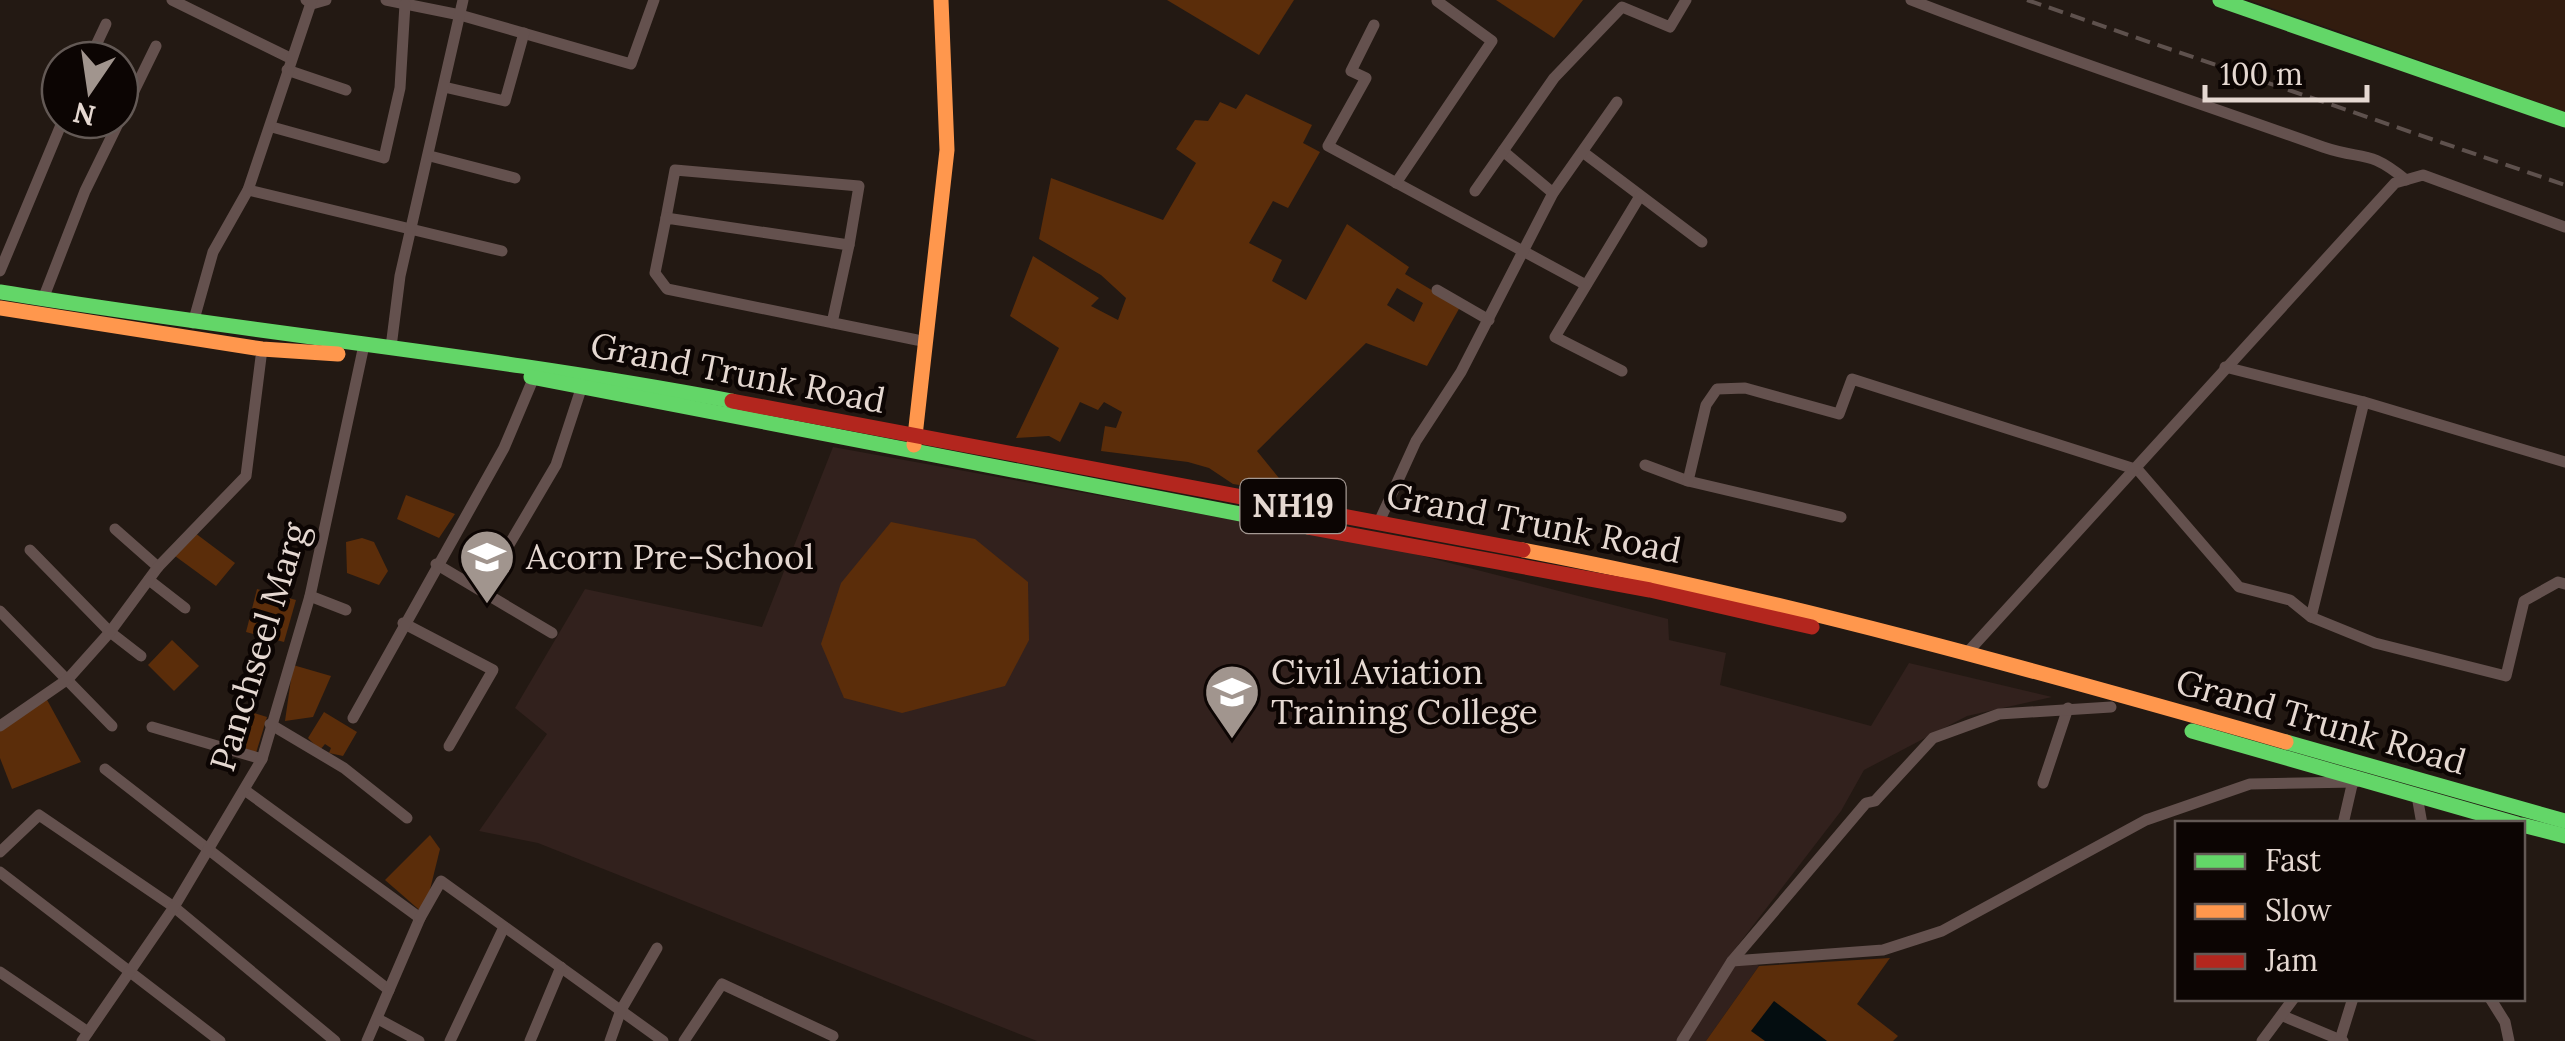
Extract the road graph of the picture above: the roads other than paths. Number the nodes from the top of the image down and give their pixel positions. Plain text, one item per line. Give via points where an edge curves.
1 (172, 0) edge
2 (386, 0) edge
3 (464, 0) edge
4 (654, 0) edge
5 (941, 0) edge
6 (1686, 0) edge
7 (1912, 0) edge
8 (2220, 0) edge
9 (314, 1) edge
10 (1437, 1) edge
11 (405, 4) junction
12 (460, 16) junction
13 (106, 24) dead end
14 (1374, 25) dead end
15 (524, 32) junction
16 (98, 40) edge
17 (156, 46) dead end
18 (288, 64) junction
19 (444, 88) junction
20 (346, 90) dead end
21 (1617, 102) dead end
22 (2565, 120) edge
23 (272, 127) junction
24 (55, 140) edge
25 (1503, 151) junction
26 (1584, 153) junction
27 (430, 156) junction
28 (515, 178) dead end
29 (2406, 180) junction
30 (1396, 183) junction
31 (248, 190) junction
32 (1475, 191) dead end
33 (1553, 193) junction
34 (1640, 196) junction
35 (666, 218) junction
36 (2565, 227) edge
37 (414, 229) junction
38 (1702, 242) dead end
39 (849, 244) junction
40 (502, 251) dead end
41 (1524, 253) junction
42 (0, 272) edge
43 (1586, 285) junction
44 (1437, 290) dead end
45 (0, 292) edge
46 (43, 299) junction
47 (0, 308) edge
48 (1489, 320) junction
49 (194, 323) junction
50 (832, 323) junction
51 (925, 342) junction
52 (391, 348) junction
53 (262, 349) junction
54 (364, 352) junction
55 (2225, 367) junction
56 (1622, 371) dead end
57 (534, 378) junction
58 (580, 389) junction
59 (2364, 402) junction
60 (914, 446) junction
61 (2565, 462) edge
62 (1646, 464) dead end
63 (2138, 470) junction
64 (1688, 481) junction
65 (1841, 518) dead end
66 (1379, 522) junction
67 (114, 530) dead end
68 (30, 550) dead end
69 (436, 564) junction
70 (158, 567) junction
71 (149, 580) junction
72 (474, 584) junction
73 (2565, 584) edge
74 (310, 596) junction
75 (185, 608) dead end
76 (346, 610) dead end
77 (0, 611) edge
78 (2311, 617) junction
79 (404, 623) junction
80 (5, 627) edge
81 (110, 632) junction
82 (552, 632) dead end
83 (1966, 654) junction
84 (141, 656) dead end
85 (68, 679) junction
86 (2111, 707) junction
87 (2068, 708) junction
88 (353, 718) dead end
89 (270, 724) junction
90 (0, 726) edge
91 (112, 726) dead end
92 (152, 728) dead end
93 (449, 746) dead end
94 (262, 759) junction
95 (106, 769) dead end
96 (2356, 782) junction
97 (2043, 783) dead end
98 (246, 791) junction
99 (2417, 796) junction
100 (407, 818) dead end
101 (2343, 821) edge
102 (2421, 821) edge
103 (2509, 821) edge
104 (2565, 821) edge
105 (2525, 825) edge
106 (2565, 836) edge
107 (209, 850) junction
108 (0, 852) edge
109 (0, 872) edge
110 (174, 907) junction
111 (420, 918) junction
112 (504, 926) junction
113 (657, 948) dead end
114 (1732, 961) junction
115 (561, 967) junction
116 (131, 970) junction
117 (0, 972) edge
118 (389, 990) junction
119 (2292, 1001) edge
120 (2352, 1001) edge
121 (2492, 1001) edge
122 (620, 1010) junction
123 (2283, 1016) junction
124 (378, 1019) junction
125 (85, 1036) edge
126 (832, 1036) dead end
127 (2341, 1040) edge
128 (220, 1041) edge
129 (335, 1041) edge
130 (367, 1041) edge
131 (419, 1041) edge
132 (450, 1041) edge
133 (530, 1041) edge
134 (610, 1041) edge
135 (663, 1041) edge
136 (684, 1041) edge
137 (1682, 1041) edge
138 (2262, 1041) edge
139 (2509, 1041) edge

1 - 18 street
2 - 11 street
3 - 12 street
4 - 15 street via 631,64
5 - 51 main road via 946,150
6 - 25 street via 1670,27 1622,7 1554,78
7 - 29 street via 2326,148 2378,157
8 - 22 main road
9 - 18 street
10 - 30 street via 1492,42
11 - 12 street
11 - 23 street via 400,88 384,158
12 - 15 street
12 - 19 street
13 - 16 street
14 - 30 street via 1351,70 1366,78 1328,146
15 - 19 street via 505,101
17 - 46 street
18 - 20 street
18 - 23 street
19 - 27 street
21 - 26 street
23 - 31 street
24 - 42 street
25 - 32 street
25 - 33 street
26 - 33 street
26 - 34 street
27 - 28 street
27 - 37 street
29 - 36 street via 2423,175
29 - 55 street via 2395,183 2345,234
30 - 41 street
31 - 37 street
31 - 49 street via 213,252
33 - 41 street
34 - 38 street
34 - 43 street
35 - 39 street
35 - 39 street via 675,170 859,186
35 - 50 street via 655,273 667,289
37 - 40 street
37 - 52 street
39 - 50 street
41 - 43 street
41 - 48 street
43 - 56 street via 1556,336
44 - 48 street
45 - 46 main road, Grand Trunk Road / NH19
46 - 49 main road, Grand Trunk Road / NH19
47 - 53 main road, Grand Trunk Road / NH19
48 - 66 street via 1416,442
49 - 54 main road, Grand Trunk Road / NH19
50 - 51 street
51 - 60 main road
52 - 54 main road, Grand Trunk Road / NH19
52 - 60 main road, Grand Trunk Road / NH19 via 583,373
53 - 54 main road, Grand Trunk Road / NH19
53 - 70 street via 246,476
54 - 57 main road, Grand Trunk Road / NH19
54 - 74 street, Panchseel Marg
55 - 59 street
55 - 63 street
57 - 58 main road, Grand Trunk Road / NH19
57 - 69 street via 504,448
58 - 60 main road, Grand Trunk Road / NH19
58 - 72 street via 556,465 500,560 491,557
59 - 61 street
59 - 78 street
60 - 66 main road, Grand Trunk Road / NH19
60 - 86 main road, Grand Trunk Road / NH19 via 1650,590
62 - 64 street
63 - 64 street via 1852,379 1838,414 1745,388 1717,389 1706,405
63 - 78 street via 2240,587 2290,600
63 - 83 street
64 - 65 street
66 - 83 main road, Grand Trunk Road / NH19 via 1760,600
67 - 70 street
68 - 81 street
69 - 72 street
69 - 79 street
70 - 71 street
71 - 75 street
71 - 81 street
72 - 82 street
73 - 78 street via 2524,601 2506,676 2375,643
74 - 76 street
74 - 89 street, Panchseel Marg
77 - 80 street
79 - 88 street
79 - 93 street via 493,670
80 - 85 street
81 - 84 street
81 - 85 street
83 - 104 main road, Grand Trunk Road / NH19
85 - 90 street
85 - 91 street
86 - 87 street
86 - 96 main road, Grand Trunk Road / NH19
87 - 97 street
87 - 114 street via 2000,714 1934,738 1866,804
89 - 94 street, Panchseel Marg
89 - 100 street via 344,768
92 - 94 street
94 - 98 street, Panchseel Marg
95 - 107 street
96 - 99 main road, Grand Trunk Road / NH19
96 - 101 street
96 - 114 street via 2250,784 2146,820 1942,932 1883,950
98 - 107 street, Panchseel Marg
98 - 111 street
99 - 102 street
99 - 103 main road, Grand Trunk Road / NH19
105 - 106 main road, Grand Trunk Road / NH19
107 - 110 street, Panchseel Marg
107 - 118 street
108 - 110 street via 39,815
109 - 116 street
110 - 116 street, Panchseel Marg
110 - 129 street
111 - 112 street via 441,881
111 - 118 street
112 - 115 street
112 - 132 street
113 - 122 street
114 - 137 street
115 - 122 street
115 - 133 street
116 - 125 street, Panchseel Marg
116 - 128 street
117 - 125 street
118 - 124 street
119 - 123 street
120 - 127 street
121 - 139 street
122 - 134 street
122 - 135 street
123 - 127 street
123 - 138 street
124 - 130 street
124 - 131 street
126 - 136 street via 722,984

